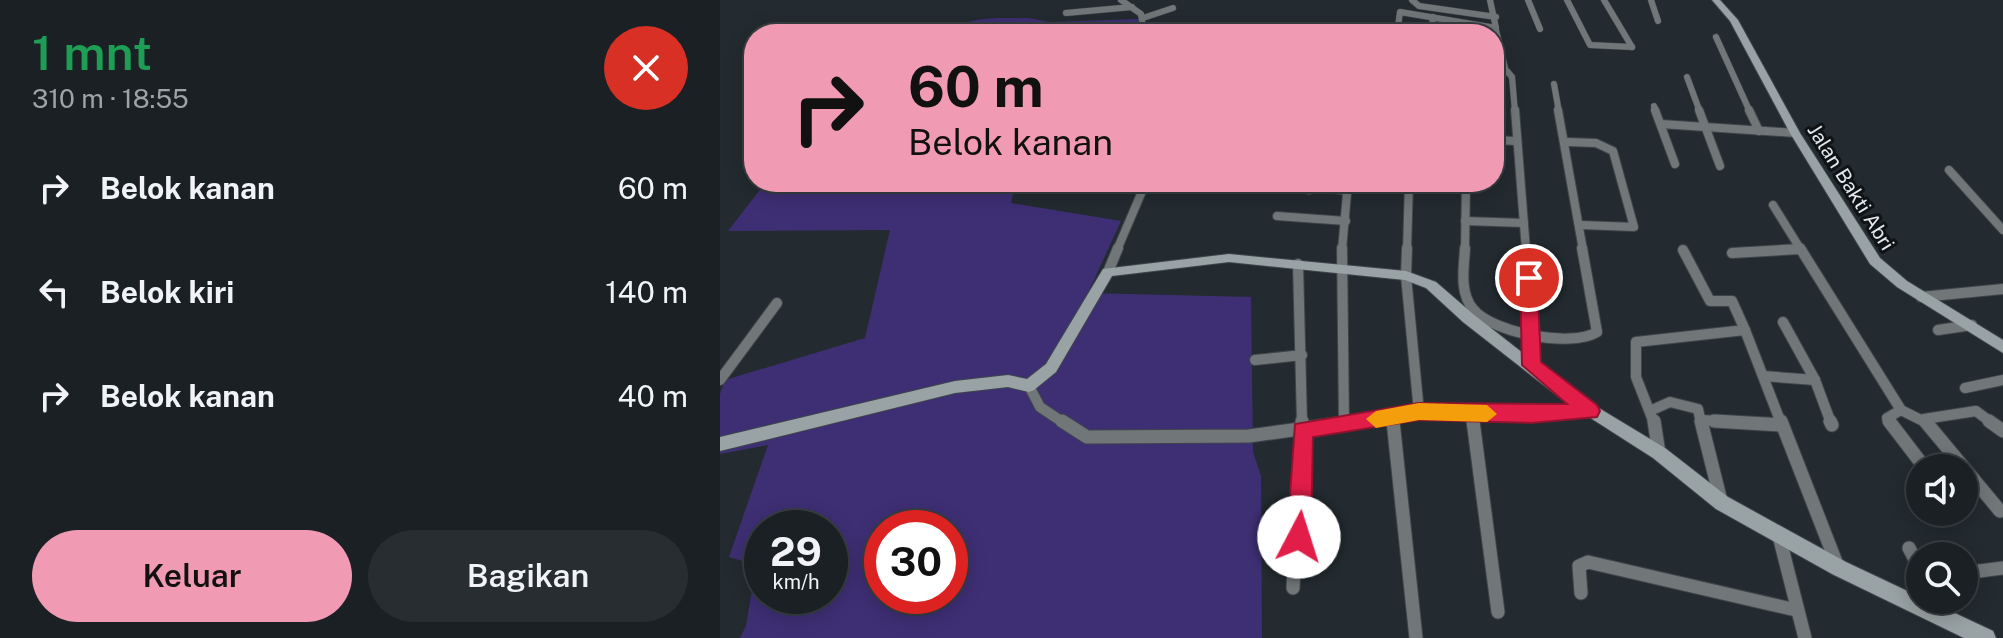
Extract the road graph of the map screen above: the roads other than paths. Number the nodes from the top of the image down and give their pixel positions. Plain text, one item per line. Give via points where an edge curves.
1 (1121, 0) edge
2 (1412, 0) edge
3 (1453, 0) edge
4 (1490, 0) edge
5 (1528, 0) edge
6 (1567, 0) edge
7 (1604, 0) edge
8 (1651, 0) edge
9 (1716, 0) edge
10 (1132, 7) junction
11 (1173, 8) dead end
12 (1455, 11) junction
13 (1066, 13) dead end
14 (1433, 17) junction
15 (1496, 17) junction
16 (1143, 18) junction
17 (1658, 21) dead end
18 (1465, 23) joint
19 (1143, 24) edge
20 (1398, 24) edge
21 (1432, 24) edge
22 (1471, 24) edge
23 (1496, 24) edge
24 (1540, 29) dead end
25 (1716, 37) dead end
26 (1504, 64) edge
27 (1506, 72) joint
28 (1687, 77) dead end
29 (1554, 84) dead end
30 (1654, 106) dead end
31 (1661, 124) junction
32 (1706, 127) junction
33 (1759, 131) junction
34 (1795, 133) junction
35 (1504, 140) edge
36 (1516, 141) junction
37 (1567, 142) junction
38 (1675, 164) dead end
39 (1720, 166) dead end
40 (1949, 170) dead end
41 (1142, 192) edge
42 (1348, 192) edge
43 (1409, 192) edge
44 (1466, 192) edge
45 (1773, 205) dead end
46 (1277, 216) dead end
47 (1346, 221) junction
48 (1465, 221) junction
49 (1524, 223) junction
50 (1581, 225) junction
51 (2003, 230) edge
52 (1800, 249) junction
53 (1683, 250) dead end
54 (1732, 253) dead end
55 (1298, 264) junction
56 (1340, 267) junction
57 (1108, 272) junction
58 (1406, 276) junction
59 (2003, 289) edge
60 (1921, 297) junction
61 (777, 303) dead end
62 (1783, 322) dead end
63 (1972, 325) junction
64 (1745, 330) junction
65 (1938, 330) dead end
66 (1533, 334) junction
67 (2003, 347) edge
68 (1302, 355) junction
69 (1255, 360) dead end
70 (1531, 365) junction
71 (1763, 376) junction
72 (720, 380) edge
73 (1815, 380) junction
74 (2003, 380) edge
75 (1029, 386) junction
76 (1965, 388) dead end
77 (1652, 410) junction
78 (1901, 410) junction
79 (1590, 411) junction
80 (1419, 412) junction
81 (1472, 413) junction
82 (1393, 417) junction
83 (1924, 419) junction
84 (1702, 420) junction
85 (1344, 423) junction
86 (1782, 425) junction
87 (1832, 425) dead end
88 (1303, 430) junction
89 (2003, 431) edge
90 (720, 444) edge
91 (1659, 453) junction
92 (1914, 454) edge
93 (1722, 503) junction
94 (2000, 511) dead end
95 (1779, 536) junction
96 (1839, 568) junction
97 (2003, 568) edge
98 (1978, 571) edge
99 (1293, 588) dead end
100 (1581, 593) dead end
101 (1796, 610) junction
102 (1498, 612) dead end
103 (1946, 614) edge
104 (1953, 625) junction
105 (1416, 638) edge
106 (1805, 638) edge
107 (1986, 638) edge

1 - 10 street
2 - 12 street via 1415,5
3 - 12 street
4 - 15 street
5 - 24 street
6 - 7 street via 1590,45 1632,47
8 - 17 street
9 - 34 street, Jalan Bakti Abri via 1762,67
10 - 13 street
10 - 16 street
11 - 16 street
12 - 15 street
14 - 18 street
14 - 20 street via 1400,12
14 - 21 street
15 - 23 street
16 - 19 street
18 - 22 street
25 - 33 street
26 - 27 street
27 - 36 street via 1512,77
28 - 32 street
29 - 37 street
30 - 31 street
31 - 32 street
31 - 38 street
32 - 33 street
32 - 39 street
33 - 34 street
34 - 60 street, Jalan Bakti Abri via 1875,261
35 - 36 street
36 - 49 street
37 - 50 street
37 - 50 street via 1596,143 1613,151 1634,227
40 - 51 street
41 - 57 street
42 - 47 street
43 - 58 street
44 - 48 street
45 - 52 street
46 - 47 street
47 - 56 street
48 - 49 street
48 - 66 street via 1465,299 1500,328
49 - 66 street
50 - 66 street via 1597,332
52 - 54 street
52 - 78 street
53 - 64 street via 1710,301 1732,301
55 - 56 street
55 - 57 street via 1229,258
55 - 68 street
56 - 58 street
56 - 85 street
57 - 75 street via 1051,368
58 - 70 street via 1431,285
58 - 80 street
59 - 60 street
60 - 63 street, Jalan Bakti Abri
61 - 72 street
62 - 73 street
63 - 65 street
63 - 67 street, Jalan Bakti Abri
64 - 71 street
64 - 77 street via 1637,340 1636,377
66 - 70 street
68 - 69 street
68 - 88 street
70 - 79 street
71 - 73 street
71 - 86 street
73 - 87 street
74 - 76 street
75 - 88 street via 1040,407 1087,437 1249,436
75 - 90 street via 1008,381 975,384
77 - 84 street via 1665,402 1693,405
77 - 91 street
78 - 83 street
78 - 92 street via 1887,418
79 - 81 street
79 - 91 street
80 - 81 street
80 - 82 street
81 - 102 street
82 - 85 street
82 - 105 street
83 - 89 street via 1976,411
83 - 94 street
84 - 86 street
84 - 93 street
85 - 88 street
86 - 96 street
88 - 99 street via 1302,512
91 - 93 street
93 - 95 street
95 - 96 street
95 - 101 street
96 - 104 street
97 - 98 street
100 - 101 street via 1579,566 1588,562
101 - 106 street
103 - 104 street
104 - 107 street

